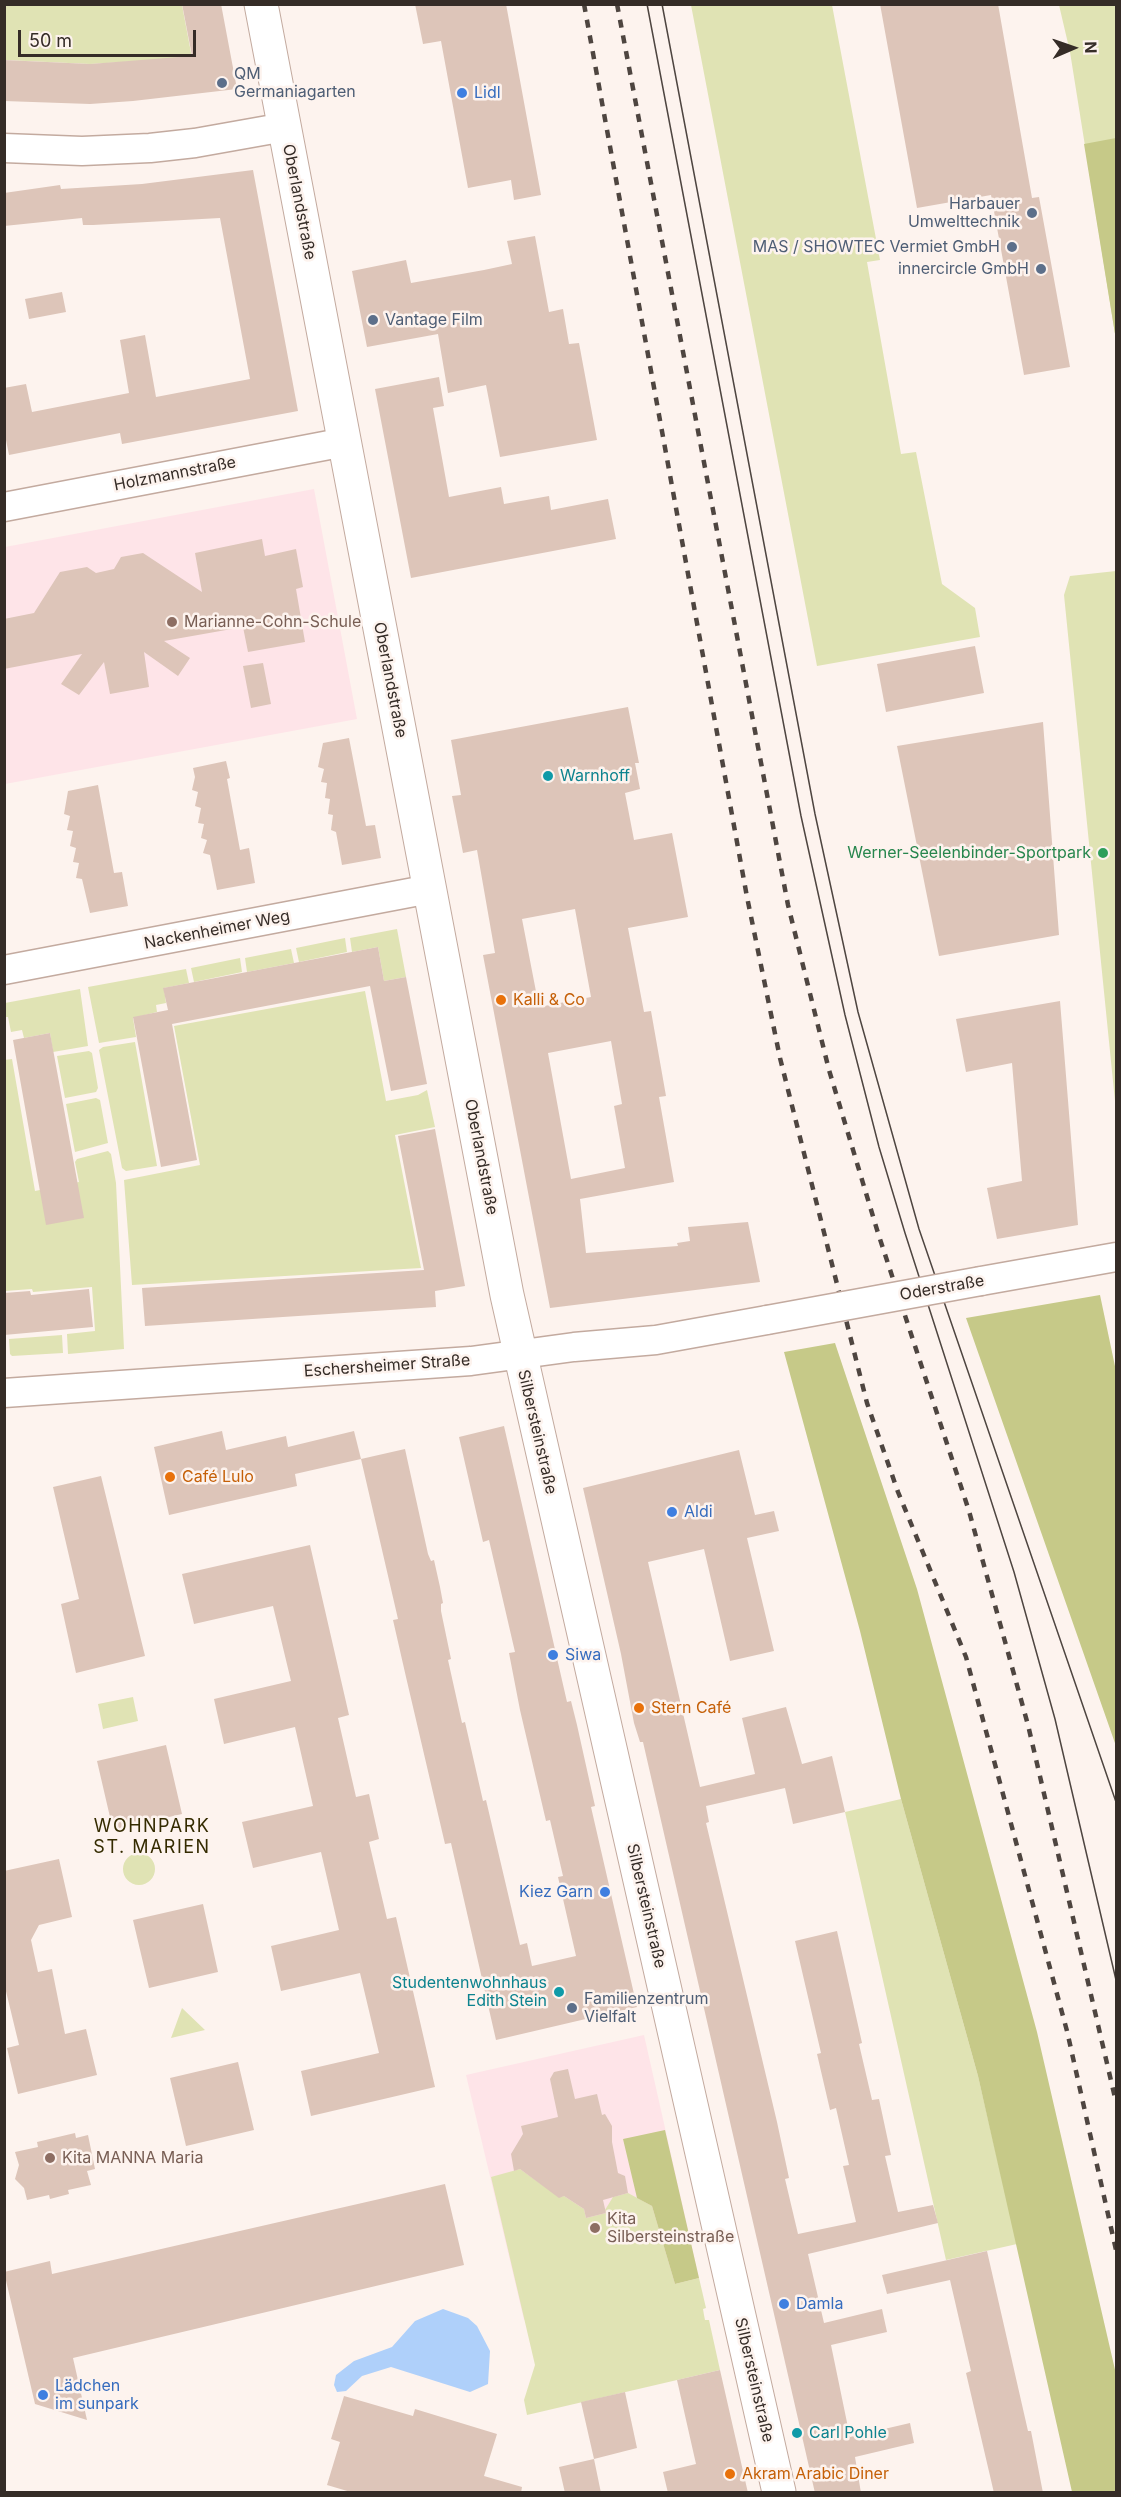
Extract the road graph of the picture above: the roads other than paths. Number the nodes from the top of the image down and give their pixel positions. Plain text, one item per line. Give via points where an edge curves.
1 (261, 4) edge
2 (285, 127) junction
3 (4, 148) edge
4 (345, 442) junction
5 (4, 507) edge
6 (430, 889) junction
7 (4, 970) edge
8 (1116, 1260) edge
9 (767, 1320) joint
10 (520, 1354) junction
11 (4, 1394) edge
12 (779, 2493) edge

1 - 2 street, Oberlandstraße
2 - 3 street via 141,148
2 - 4 street, Oberlandstraße
4 - 5 street, Holzmannstraße
4 - 6 street, Oberlandstraße
6 - 7 street, Nackenheimer Weg
6 - 10 street, Oberlandstraße
8 - 9 street, Oderstraße, bridge
9 - 10 street, Eschersheimer Straße via 656,1340
10 - 11 street, Eschersheimer Straße via 471,1361
10 - 12 street, Silbersteinstraße

